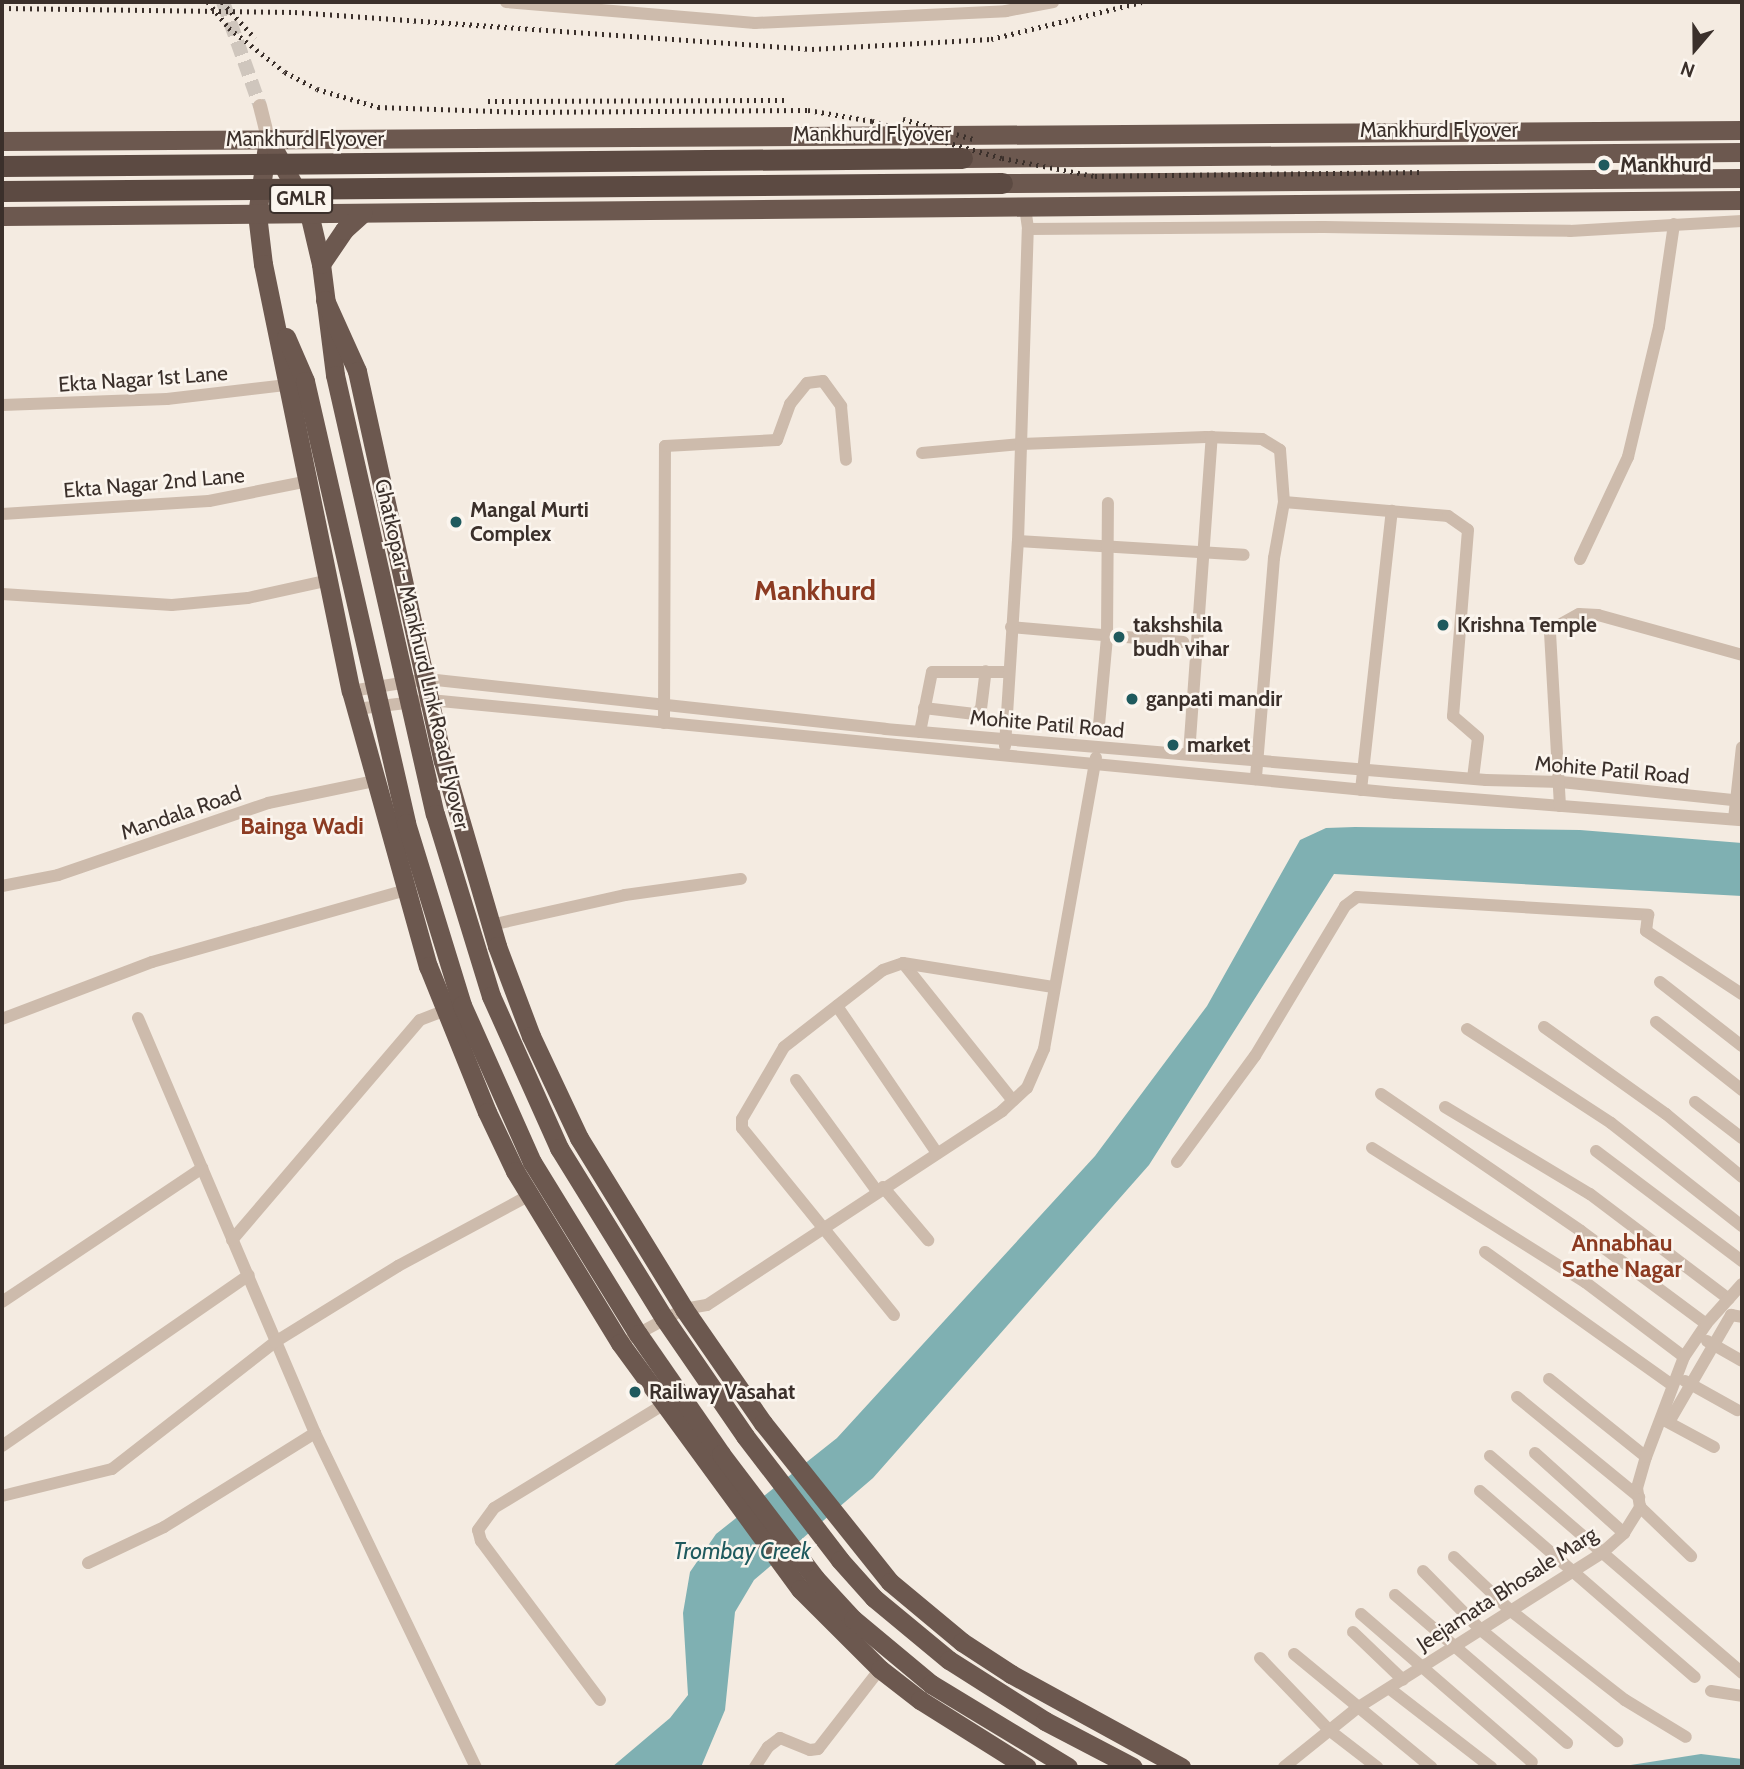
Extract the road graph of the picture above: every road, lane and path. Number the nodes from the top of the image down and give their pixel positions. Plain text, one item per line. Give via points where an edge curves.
1 (506, 2) edge
2 (1053, 2) edge
3 (260, 106) tunnel mouth
4 (1741, 129) edge
5 (268, 139) junction
6 (2, 141) edge
7 (1741, 152) edge
8 (962, 158) joint
9 (2, 166) edge
10 (1741, 178) edge
11 (1002, 183) joint
12 (1073, 183) junction
13 (2, 191) edge
14 (1741, 201) edge
15 (1331, 205) junction
16 (999, 207) junction
17 (1025, 207) junction
18 (363, 213) junction
19 (257, 214) junction
20 (309, 214) junction
21 (2, 216) edge
22 (1742, 221) edge
23 (1674, 224) junction
24 (1324, 227) junction
25 (1028, 229) junction
26 (321, 264) junction
27 (325, 300) junction
28 (296, 383) junction
29 (2, 405) edge
30 (1212, 438) junction
31 (1021, 443) junction
32 (922, 453) dead end
33 (846, 460) dead end
34 (307, 481) junction
35 (1284, 502) junction
36 (1108, 503) dead end
37 (1392, 511) junction
38 (2, 514) edge
39 (1018, 541) junction
40 (1108, 547) junction
41 (1204, 553) junction
42 (1244, 555) dead end
43 (1580, 559) dead end
44 (329, 580) junction
45 (2, 594) edge
46 (1011, 627) junction
47 (1107, 637) junction
48 (1183, 642) dead end
49 (1742, 655) edge
50 (986, 671) junction
51 (1008, 672) junction
52 (426, 679) junction
53 (354, 700) junction
54 (430, 700) junction
55 (666, 704) junction
56 (924, 708) junction
57 (759, 715) junction
58 (664, 723) junction
59 (1099, 725) dead end
60 (897, 730) junction
61 (757, 732) junction
62 (920, 732) junction
63 (1004, 739) junction
64 (896, 746) junction
65 (1098, 747) junction
66 (1742, 747) edge
67 (1189, 754) junction
68 (1005, 755) junction
69 (1256, 760) junction
70 (1095, 765) junction
71 (1362, 769) junction
72 (1406, 773) junction
73 (1473, 778) junction
74 (1255, 779) junction
75 (374, 781) junction
76 (1561, 782) junction
77 (1361, 790) junction
78 (1405, 794) junction
79 (1695, 797) junction
80 (1739, 801) edge
81 (1560, 806) junction
82 (1693, 816) junction
83 (1738, 820) edge
84 (741, 879) dead end
85 (2, 886) edge
86 (407, 891) junction
87 (491, 925) junction
88 (903, 962) junction
89 (1660, 982) dead end
90 (1053, 987) junction
91 (1742, 994) edge
92 (837, 1006) junction
93 (444, 1012) junction
94 (138, 1018) dead end
95 (2, 1019) edge
96 (1656, 1022) dead end
97 (1544, 1027) dead end
98 (1467, 1029) dead end
99 (1742, 1046) edge
100 (796, 1080) dead end
101 (1742, 1090) edge
102 (1381, 1094) dead end
103 (1013, 1101) junction
104 (1695, 1102) dead end
105 (1445, 1107) dead end
106 (1742, 1138) edge
107 (1372, 1148) dead end
108 (1596, 1151) dead end
109 (937, 1153) junction
110 (1177, 1161) dead end
111 (202, 1168) junction
112 (1742, 1177) edge
113 (880, 1189) junction
114 (530, 1195) junction
115 (822, 1226) junction
116 (1742, 1226) edge
117 (232, 1240) junction
118 (928, 1240) dead end
119 (1485, 1252) dead end
120 (1742, 1261) edge
121 (249, 1275) junction
122 (1737, 1293) edge
123 (2, 1302) edge
124 (684, 1309) junction
125 (894, 1315) dead end
126 (1742, 1317) edge
127 (1706, 1324) junction
128 (1698, 1336) junction
129 (620, 1343) junction
130 (1713, 1345) junction
131 (277, 1346) junction
132 (1684, 1357) junction
133 (1742, 1361) edge
134 (1549, 1379) dead end
135 (1673, 1380) junction
136 (1691, 1384) junction
137 (1517, 1397) dead end
138 (663, 1405) junction
139 (1737, 1410) dead end
140 (1664, 1420) junction
141 (315, 1433) junction
142 (2, 1446) edge
143 (1714, 1447) dead end
144 (1535, 1453) dead end
145 (1490, 1456) dead end
146 (1646, 1457) junction
147 (1480, 1491) dead end
148 (2, 1496) edge
149 (1639, 1502) junction
150 (1624, 1533) junction
151 (1602, 1553) junction
152 (1691, 1556) dead end
153 (1454, 1557) dead end
154 (88, 1563) dead end
155 (1423, 1571) dead end
156 (1571, 1573) junction
157 (1395, 1595) dead end
158 (1511, 1611) junction
159 (1361, 1614) dead end
160 (1481, 1630) junction
161 (1353, 1632) dead end
162 (1452, 1648) junction
163 (1294, 1654) dead end
164 (1260, 1658) dead end
165 (1421, 1668) junction
166 (880, 1669) junction
167 (1742, 1672) edge
168 (1695, 1677) dead end
169 (1403, 1680) junction
170 (1390, 1689) junction
171 (1711, 1691) dead end
172 (1742, 1696) edge
173 (600, 1700) dead end
174 (1056, 1702) junction
175 (1357, 1708) junction
176 (1329, 1730) junction
177 (1686, 1737) dead end
178 (1617, 1741) dead end
179 (1567, 1743) dead end
180 (1532, 1762) dead end
181 (1024, 1766) edge
182 (476, 1767) edge
183 (755, 1767) edge
184 (1068, 1767) edge
185 (1133, 1767) edge
186 (1181, 1767) edge
187 (1284, 1767) edge
188 (1377, 1767) edge
189 (1431, 1767) edge
190 (1491, 1767) edge

1 - 2 street via 755,23 1006,11
3 - 5 street
4 - 5 highway
5 - 6 highway
5 - 19 highway, GMLR
5 - 20 highway, GMLR
7 - 8 highway, Mankhurd Flyover
8 - 9 highway, Mankhurd Flyover, bridge
10 - 12 highway
11 - 12 highway
11 - 13 highway, bridge
12 - 16 highway
14 - 15 highway
15 - 17 highway
15 - 24 street
16 - 17 highway
16 - 18 highway
17 - 25 street
18 - 20 highway
18 - 26 highway via 344,230
19 - 20 highway
19 - 21 highway
19 - 28 highway, GMLR via 275,309
20 - 26 highway, GMLR
22 - 23 street
23 - 24 street via 1570,231
23 - 43 street via 1659,327 1628,457
24 - 25 street
25 - 31 street
26 - 27 highway, GMLR
27 - 52 highway via 357,371
27 - 185 highway, Ghatkopar - Mankhurd Link Road Flyover / GMLR, bridge via 335,375 435,814 491,996 559,1148 723,1404 848,1570 892,1614 949,1660 1045,1721
28 - 29 street, Ekta Nagar 1st Lane via 167,399
28 - 34 highway
28 - 184 highway, bridge via 399,799 462,1005 532,1162 638,1334 815,1578 853,1619 931,1684
30 - 31 street
30 - 35 street via 1262,439 1280,450
30 - 41 street
31 - 32 street
31 - 39 street
33 - 55 street via 841,406 823,381 807,383 790,404 777,440 665,446
34 - 38 street, Ekta Nagar 2nd Lane via 209,501
34 - 44 highway
35 - 37 street
35 - 69 street via 1274,558
36 - 40 street
37 - 71 street
37 - 73 street via 1448,516 1468,530 1453,716 1478,738
39 - 40 street
39 - 46 street
40 - 41 street
40 - 47 street
41 - 42 street
41 - 67 street
44 - 45 street via 248,598 172,605
44 - 53 highway
46 - 47 street
46 - 51 street
47 - 48 street
47 - 59 street
49 - 76 street via 1598,615 1579,614 1550,630 1548,654
50 - 51 street
50 - 56 street via 932,672
50 - 56 street via 981,709 975,714
51 - 63 street
52 - 53 street, Mohite Patil Road
52 - 54 highway
52 - 55 street, Mohite Patil Road
53 - 54 street
53 - 75 highway
54 - 58 street
54 - 87 highway
55 - 57 street, Mohite Patil Road
55 - 58 street
56 - 62 street
57 - 60 street, Mohite Patil Road
57 - 61 street
58 - 61 street
60 - 62 street, Mohite Patil Road
60 - 64 street
61 - 64 street
62 - 63 street, Mohite Patil Road
63 - 65 street, Mohite Patil Road
63 - 68 street
64 - 68 street
65 - 67 street, Mohite Patil Road
65 - 70 street
66 - 80 street
67 - 69 street, Mohite Patil Road
68 - 70 street
69 - 71 street, Mohite Patil Road
69 - 74 street
70 - 74 street
70 - 90 street
71 - 72 street, Mohite Patil Road
71 - 77 street
72 - 73 street, Mohite Patil Road
72 - 78 street
73 - 76 street, Mohite Patil Road
74 - 77 street
75 - 85 street, Mandala Road via 268,803 58,875
75 - 86 highway
76 - 79 street, Mohite Patil Road
76 - 81 street
77 - 78 street
78 - 81 street
79 - 80 street, Mohite Patil Road
79 - 82 street
80 - 83 street
81 - 82 street
82 - 83 street
84 - 87 street via 625,895
86 - 93 highway
86 - 95 street via 152,962
87 - 124 highway via 517,1000 579,1138
88 - 90 street
88 - 92 street via 883,970
88 - 103 street
89 - 99 street
90 - 103 street via 1044,1049 1027,1088
91 - 110 street via 1646,931 1648,915 1357,897 1345,906 1255,1056
92 - 109 street
92 - 115 street via 784,1047 742,1119 742,1128
93 - 114 highway via 487,1112
93 - 117 street via 420,1020
94 - 111 street
96 - 101 street
97 - 112 street via 1667,1114
98 - 116 street via 1611,1123
100 - 113 street
102 - 127 street
103 - 109 street
104 - 106 street
105 - 122 street via 1590,1194
107 - 132 street via 1575,1275
108 - 120 street
109 - 113 street
111 - 117 street
111 - 123 street
113 - 115 street
113 - 118 street
114 - 129 highway
114 - 131 street via 398,1266
115 - 124 street via 707,1305
115 - 125 street
117 - 121 street
119 - 135 street
121 - 131 street
121 - 142 street
122 - 127 street, Jeejamata Bhosale Marg
124 - 129 street
124 - 174 highway via 763,1423 858,1547 924,1613
126 - 130 street via 1731,1315
127 - 128 street, Jeejamata Bhosale Marg
128 - 130 street
128 - 132 street, Jeejamata Bhosale Marg
129 - 138 highway
130 - 133 street
130 - 136 street
131 - 141 street
131 - 148 street via 112,1469
132 - 135 street, Jeejamata Bhosale Marg
134 - 146 street
135 - 136 street
135 - 140 street, Jeejamata Bhosale Marg
136 - 139 street
136 - 140 street
137 - 149 street
138 - 166 highway via 800,1589
138 - 173 street via 494,1508 478,1530 481,1541
140 - 143 street
140 - 146 street, Jeejamata Bhosale Marg
141 - 154 street via 164,1527
141 - 182 street
144 - 150 street
145 - 151 street
146 - 149 street, Jeejamata Bhosale Marg
147 - 156 street
149 - 150 street, Jeejamata Bhosale Marg
149 - 152 street
150 - 151 street, Jeejamata Bhosale Marg
151 - 156 street, Jeejamata Bhosale Marg
151 - 167 street
153 - 158 street
155 - 160 street
156 - 158 street, Jeejamata Bhosale Marg
156 - 168 street
157 - 162 street
158 - 160 street, Jeejamata Bhosale Marg
158 - 177 street via 1625,1700
159 - 165 street
160 - 162 street, Jeejamata Bhosale Marg
160 - 178 street
161 - 169 street
162 - 165 street, Jeejamata Bhosale Marg
162 - 179 street
163 - 175 street
164 - 176 street
165 - 169 street, Jeejamata Bhosale Marg
165 - 180 street
166 - 181 highway
166 - 183 street via 818,1749 780,1738 768,1746
169 - 170 street, Jeejamata Bhosale Marg
170 - 175 street, Jeejamata Bhosale Marg
170 - 190 street
171 - 172 street
174 - 181 highway
174 - 186 highway
175 - 176 street, Jeejamata Bhosale Marg
175 - 189 street
176 - 187 street, Jeejamata Bhosale Marg
176 - 188 street

